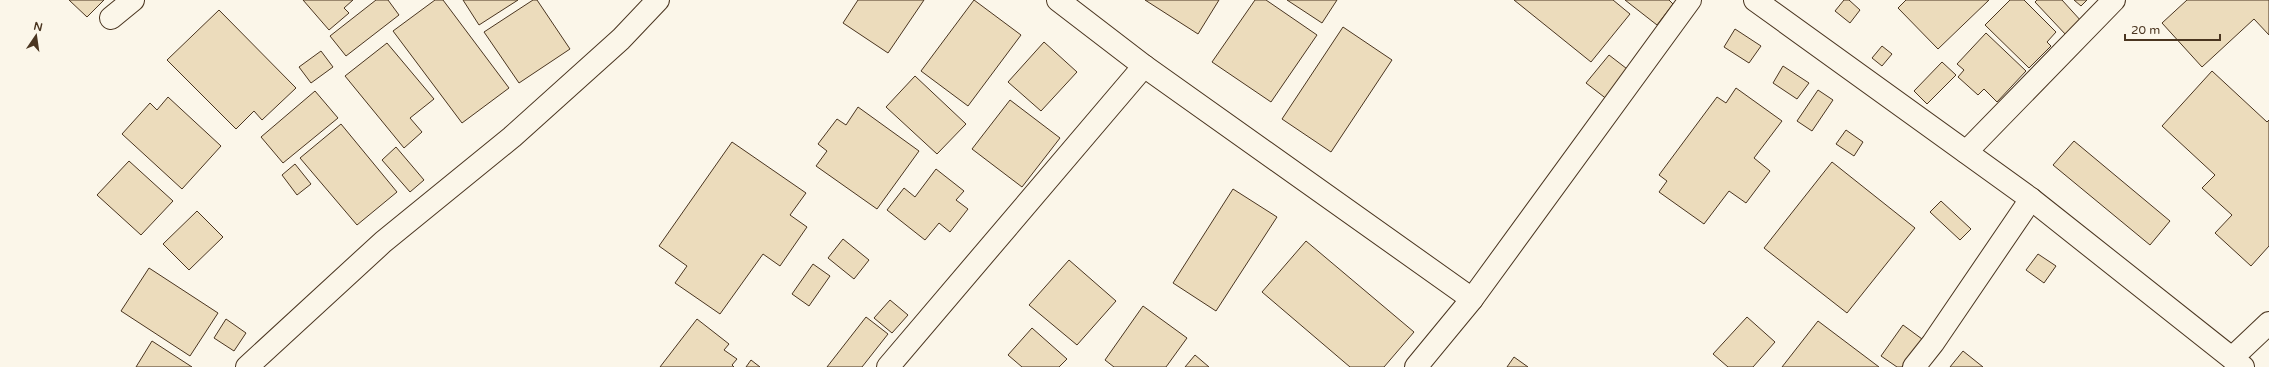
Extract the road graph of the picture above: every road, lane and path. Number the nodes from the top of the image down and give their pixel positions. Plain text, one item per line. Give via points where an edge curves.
1 (133, 0) edge
2 (658, 0) edge
3 (1058, 0) edge
4 (1690, 0) edge
5 (1755, 0) edge
6 (2114, 0) edge
7 (111, 18) dead end
8 (1144, 66) junction
9 (1966, 152) junction
10 (2031, 199) junction
11 (1472, 298) junction
12 (2269, 323) edge
13 (2238, 362) edge
14 (247, 367) edge
15 (888, 367) edge
16 (1416, 367) edge
17 (1914, 367) edge

1 - 7 street
2 - 14 street via 621,39 512,137 383,242
3 - 8 street
4 - 11 street
5 - 9 street
6 - 9 street
8 - 11 street
8 - 15 street
9 - 10 street
10 - 13 street
10 - 17 street via 1934,343
11 - 16 street
12 - 13 street

